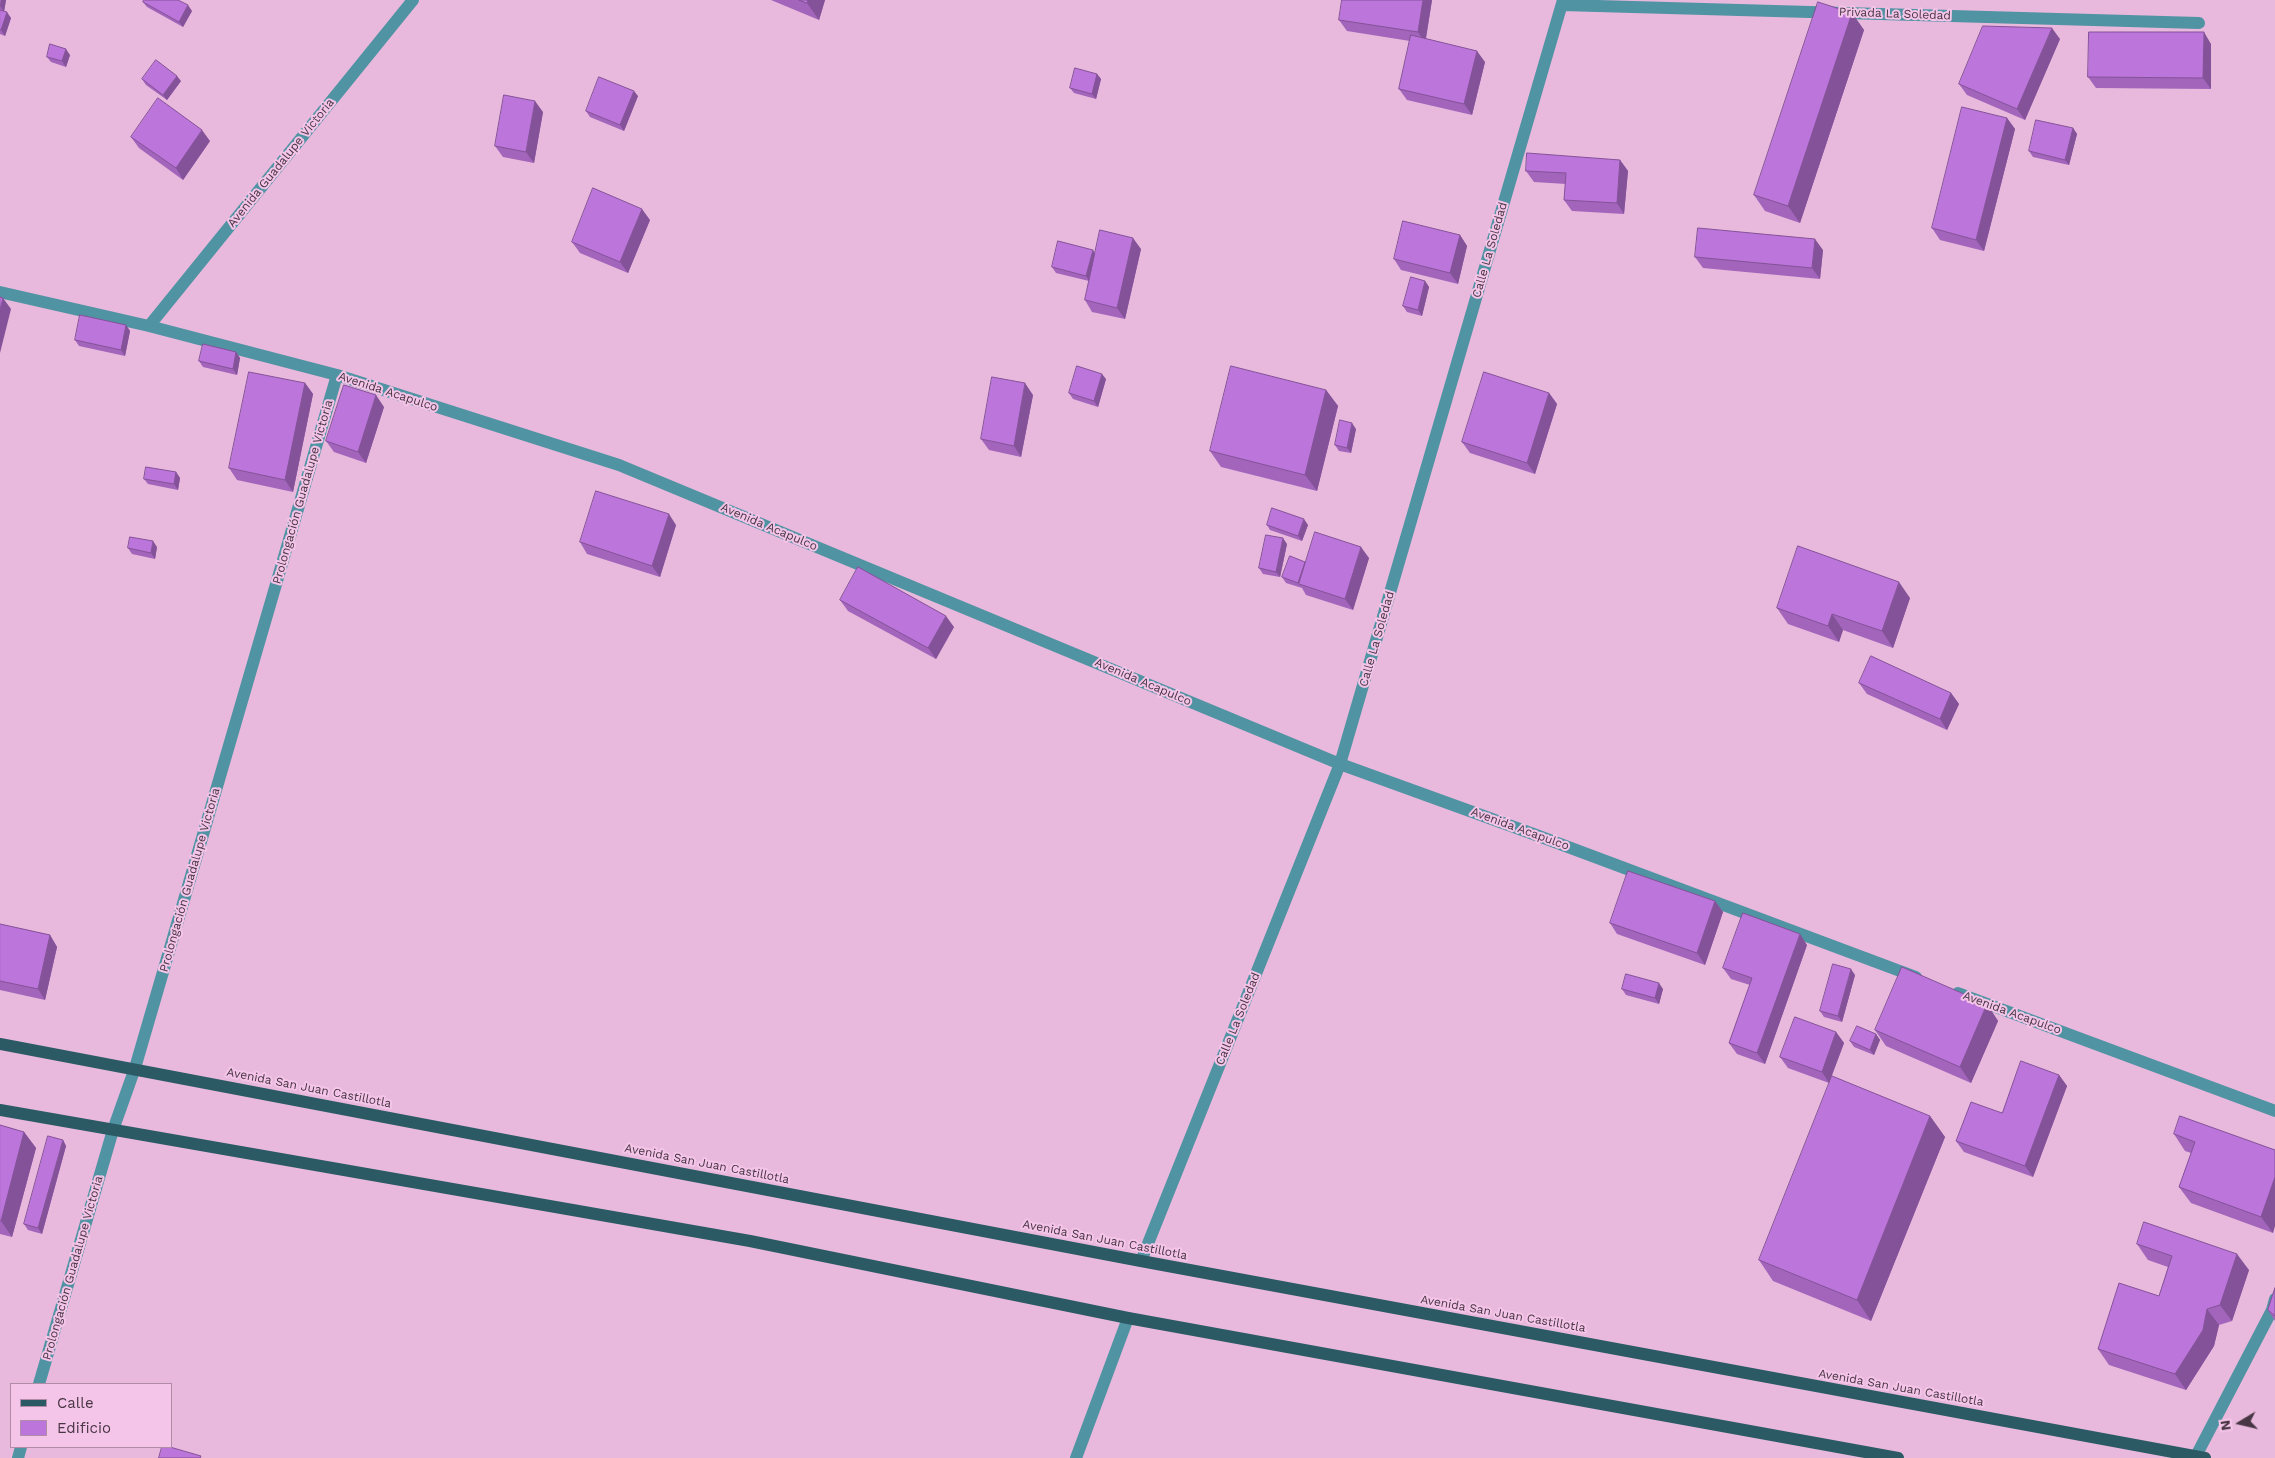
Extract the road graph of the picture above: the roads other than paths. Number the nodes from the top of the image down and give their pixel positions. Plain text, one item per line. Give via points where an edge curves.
1 (413, 0) edge
2 (1562, 2) edge
3 (2199, 23) dead end
4 (0, 292) edge
5 (149, 326) junction
6 (337, 375) junction
7 (1340, 764) junction
8 (1924, 980) edge
9 (1942, 987) edge
10 (0, 1044) edge
11 (135, 1068) junction
12 (0, 1110) edge
13 (2275, 1111) edge
14 (113, 1130) junction
15 (1141, 1262) junction
16 (2275, 1299) edge
17 (1128, 1318) junction
18 (39, 1383) edge
19 (2201, 1457) edge
20 (1076, 1458) edge
21 (1898, 1458) edge

1 - 5 street, Avenida Guadalupe Victoria
2 - 3 street, Privada La Soledad
2 - 7 street, Calle La Soledad
4 - 5 street, Avenida Acapulco
5 - 6 street, Avenida Acapulco
6 - 7 street, Avenida Acapulco via 619,465
6 - 11 street, Prolongación Guadalupe Victoria
7 - 8 street, Avenida Acapulco
7 - 15 street, Calle La Soledad
9 - 13 street, Avenida Acapulco
10 - 11 main road, Avenida San Juan Castillotla
11 - 14 street, Prolongación Guadalupe Victoria
11 - 15 main road, Avenida San Juan Castillotla
12 - 14 main road
14 - 17 main road via 750,1241
14 - 18 street, Prolongación Guadalupe Victoria
15 - 19 main road, Avenida San Juan Castillotla
16 - 19 street
17 - 20 street
17 - 21 main road

